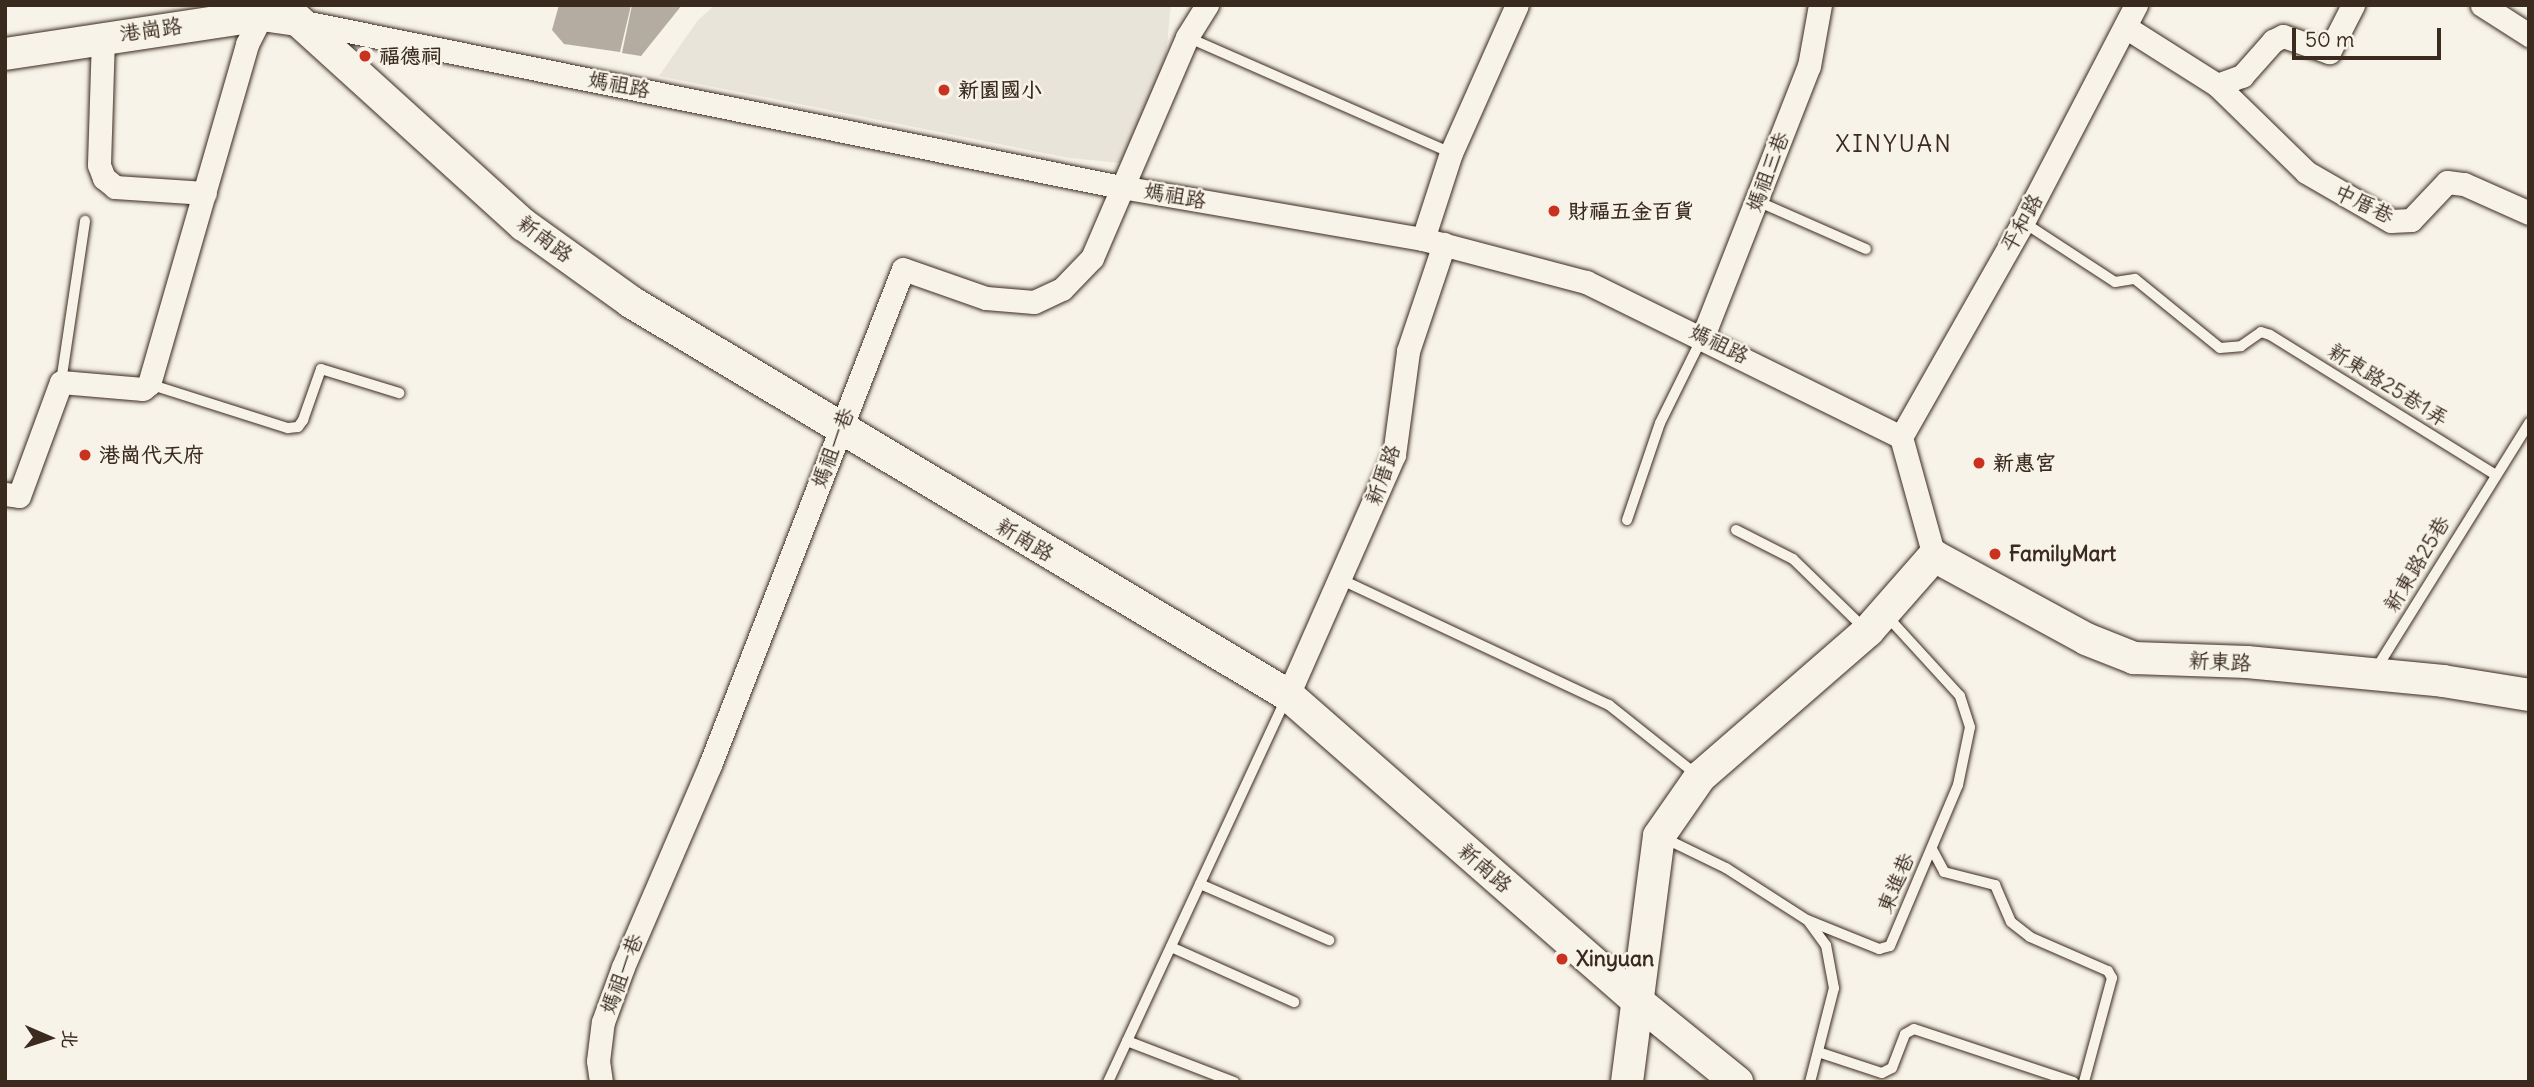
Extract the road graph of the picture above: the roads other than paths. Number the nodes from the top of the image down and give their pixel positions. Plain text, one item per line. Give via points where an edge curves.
1 (1207, 5) edge
2 (1517, 5) edge
3 (1820, 5) edge
4 (2136, 5) edge
5 (2353, 5) edge
6 (2482, 5) edge
7 (280, 14) edge
8 (2127, 28) junction
9 (2529, 35) edge
10 (103, 37) junction
11 (1187, 37) junction
12 (5, 54) edge
13 (2217, 85) junction
14 (1451, 153) junction
15 (1121, 187) junction
16 (205, 193) junction
17 (1757, 201) junction
18 (2529, 213) edge
19 (85, 221) dead end
20 (2023, 222) junction
21 (1434, 242) junction
22 (1866, 248) dead end
23 (1703, 336) junction
24 (61, 382) junction
25 (149, 384) junction
26 (400, 393) dead end
27 (2529, 423) edge
28 (840, 430) junction
29 (1901, 437) junction
30 (2494, 474) junction
31 (5, 494) edge
32 (1627, 520) dead end
33 (1736, 530) dead end
34 (1934, 556) junction
35 (1342, 580) junction
36 (1876, 622) junction
37 (2372, 675) junction
38 (1288, 695) junction
39 (2529, 695) edge
40 (1700, 778) junction
41 (1659, 836) junction
42 (1932, 849) junction
43 (1200, 884) junction
44 (1807, 920) junction
45 (1329, 940) dead end
46 (1171, 947) junction
47 (1637, 1001) junction
48 (1294, 1002) dead end
49 (1127, 1041) junction
50 (1818, 1052) junction
51 (601, 1082) edge
52 (1108, 1082) edge
53 (1234, 1082) edge
54 (1627, 1082) edge
55 (1737, 1082) edge
56 (1810, 1082) edge
57 (2073, 1082) edge
58 (2084, 1082) edge

1 - 11 street, 媽祖一巷
2 - 14 street, 新厝路
3 - 17 street, 媽祖三巷 via 1809,66
4 - 8 street, 平和路
5 - 13 street via 2329,52 2283,36 2242,76
6 - 9 street
7 - 10 street, 港崗路
7 - 15 street, 媽祖路
7 - 16 street via 247,44
7 - 28 street, 新南路 via 524,225 631,302
8 - 13 street, 中厝巷
8 - 20 street, 平和路
10 - 12 street, 港崗路
10 - 16 street via 99,164 104,178 115,187
11 - 14 lane
11 - 15 street, 媽祖一巷
13 - 18 street, 中厝巷 via 2305,172 2390,221 2411,220 2447,182 2464,184
14 - 21 street, 新厝路
15 - 21 street, 媽祖路
15 - 28 street, 媽祖一巷 via 1092,258 1062,289 1034,302 986,298 903,269
16 - 25 street
17 - 22 lane
17 - 23 street, 媽祖三巷
19 - 24 lane
20 - 29 street, 平和路
20 - 30 lane, 新東路25巷1弄 via 2115,282 2135,279 2220,348 2241,346 2261,332
21 - 23 street, 媽祖路 via 1586,282
21 - 35 street, 新厝路 via 1408,351 1394,455
23 - 29 street, 媽祖路
23 - 32 lane via 1660,423
24 - 25 street via 143,389
24 - 31 street via 19,496
25 - 26 lane via 288,428 298,427 303,420 321,369
27 - 30 lane, 新東路25巷
28 - 38 street, 新南路
28 - 51 street, 媽祖一巷 via 710,765 623,967 603,1022 598,1062
29 - 34 street
30 - 37 lane, 新東路25巷
33 - 36 lane, 東進巷 via 1793,559
34 - 36 street
34 - 37 street, 新東路 via 2086,639 2134,658
35 - 38 street, 新厝路
35 - 40 lane via 1609,705
36 - 40 street
36 - 42 lane, 東進巷 via 1937,668 1968,712 1970,727 1958,785
37 - 39 street, 新東路
38 - 43 lane
38 - 47 street, 新南路
40 - 41 street
41 - 44 lane, 東進巷 via 1726,868
41 - 47 street
42 - 44 lane, 東進巷 via 1890,946 1879,949
42 - 58 lane via 1944,872 1995,885 2011,922 2030,937 2108,971 2112,978
43 - 45 lane
43 - 46 lane
44 - 50 lane via 1826,945 1833,966 1834,988
46 - 48 lane
46 - 49 lane
47 - 54 street
47 - 55 street, 新南路
49 - 52 lane
49 - 53 lane
50 - 56 lane
50 - 57 lane via 1882,1073 1892,1068 1905,1034 1914,1029

